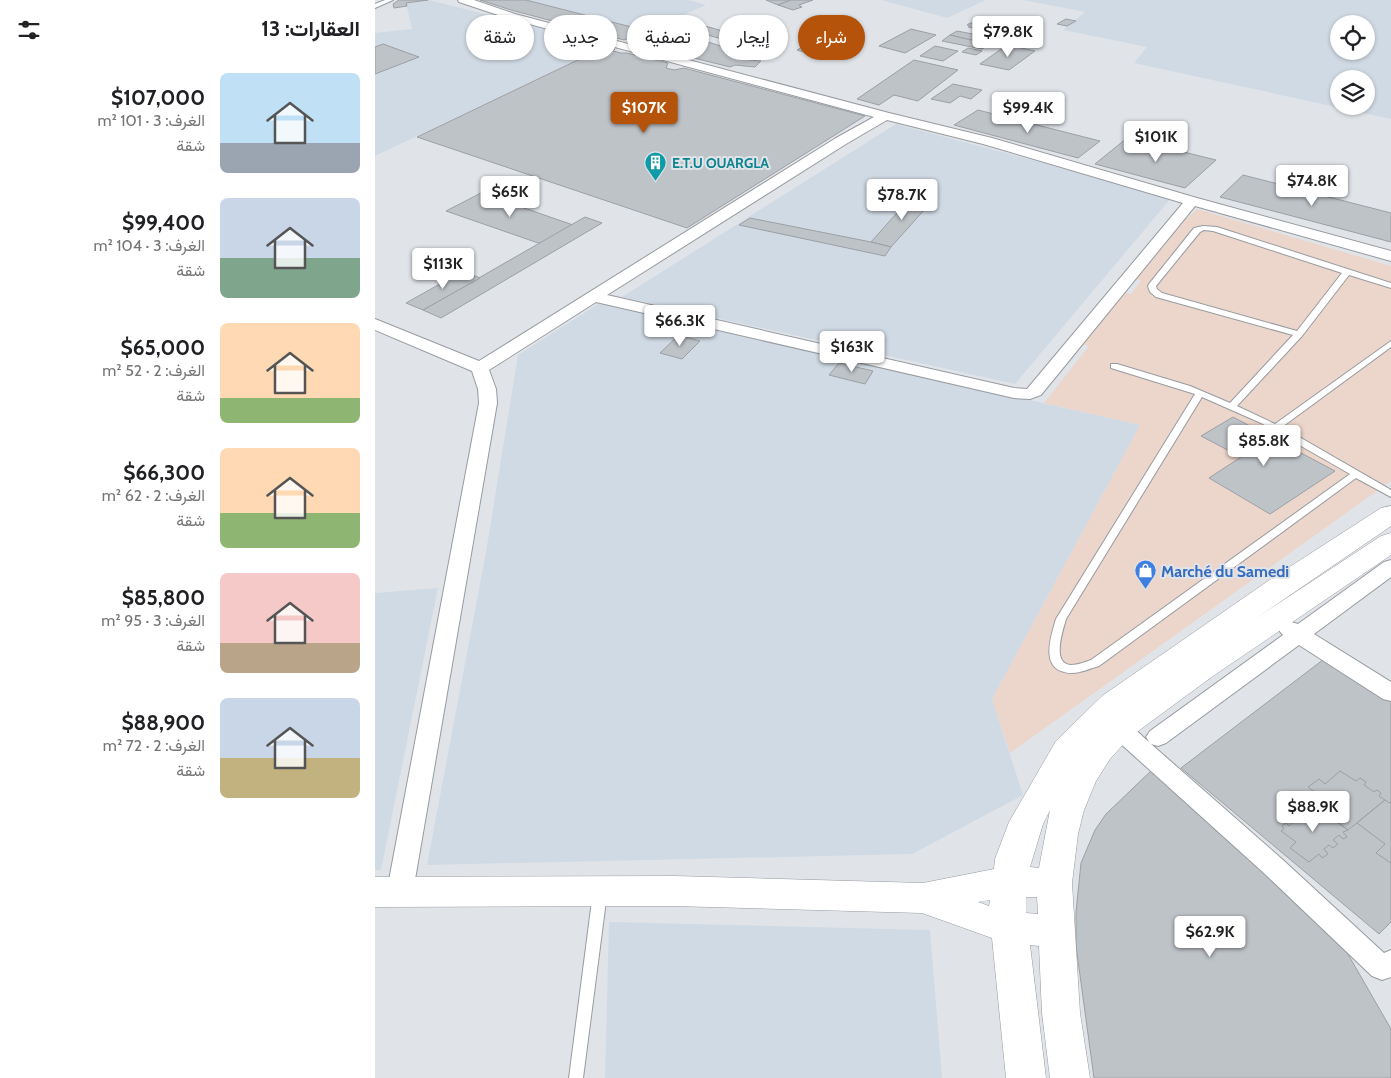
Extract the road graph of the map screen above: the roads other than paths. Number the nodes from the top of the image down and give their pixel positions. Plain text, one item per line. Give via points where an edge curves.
1 (390, 0) edge
2 (463, 0) edge
3 (375, 6) edge
4 (885, 116) junction
5 (1192, 201) junction
6 (1391, 256) edge
7 (1347, 272) junction
8 (1391, 286) edge
9 (595, 297) junction
10 (375, 324) edge
11 (1299, 334) junction
12 (1391, 343) edge
13 (1114, 366) dead end
14 (480, 368) junction
15 (1200, 393) junction
16 (1231, 407) junction
17 (1275, 428) junction
18 (1357, 474) junction
19 (1391, 494) edge
20 (1391, 514) edge
21 (1381, 557) edge
22 (1286, 627) junction
23 (1391, 694) edge
24 (1119, 729) junction
25 (1158, 737) dead end
26 (1009, 881) junction
27 (1055, 883) junction
28 (387, 891) edge
29 (600, 891) junction
30 (923, 898) junction
31 (1009, 928) junction
32 (1055, 931) junction
33 (1388, 971) edge
34 (576, 1078) edge
35 (1025, 1078) edge
36 (1069, 1078) edge

1 - 3 lane
2 - 4 street via 511,16
4 - 5 street via 987,141
4 - 9 street
5 - 6 street
5 - 9 street via 1035,391 1029,394
7 - 8 lane
7 - 11 lane
7 - 11 lane via 1203,228 1197,230 1152,286 1159,295
9 - 14 street
10 - 14 street
11 - 16 lane
12 - 17 lane
13 - 15 lane
14 - 28 street via 487,389 486,419
15 - 16 lane
15 - 18 lane via 1061,619 1053,650 1056,662 1062,667 1072,669 1095,662
16 - 17 lane
17 - 18 lane
18 - 19 lane
20 - 21 street
21 - 22 street
21 - 26 street via 1281,586 1113,704 1067,750 1046,784 1017,843
22 - 23 street
22 - 24 street via 1202,668
22 - 25 street
24 - 27 street via 1099,750 1081,777 1067,810 1057,851
24 - 33 street
26 - 27 street
26 - 30 street
26 - 31 street
27 - 32 street
28 - 29 street
29 - 30 street
29 - 34 lane
30 - 31 street
31 - 32 street
31 - 35 street
32 - 36 street

